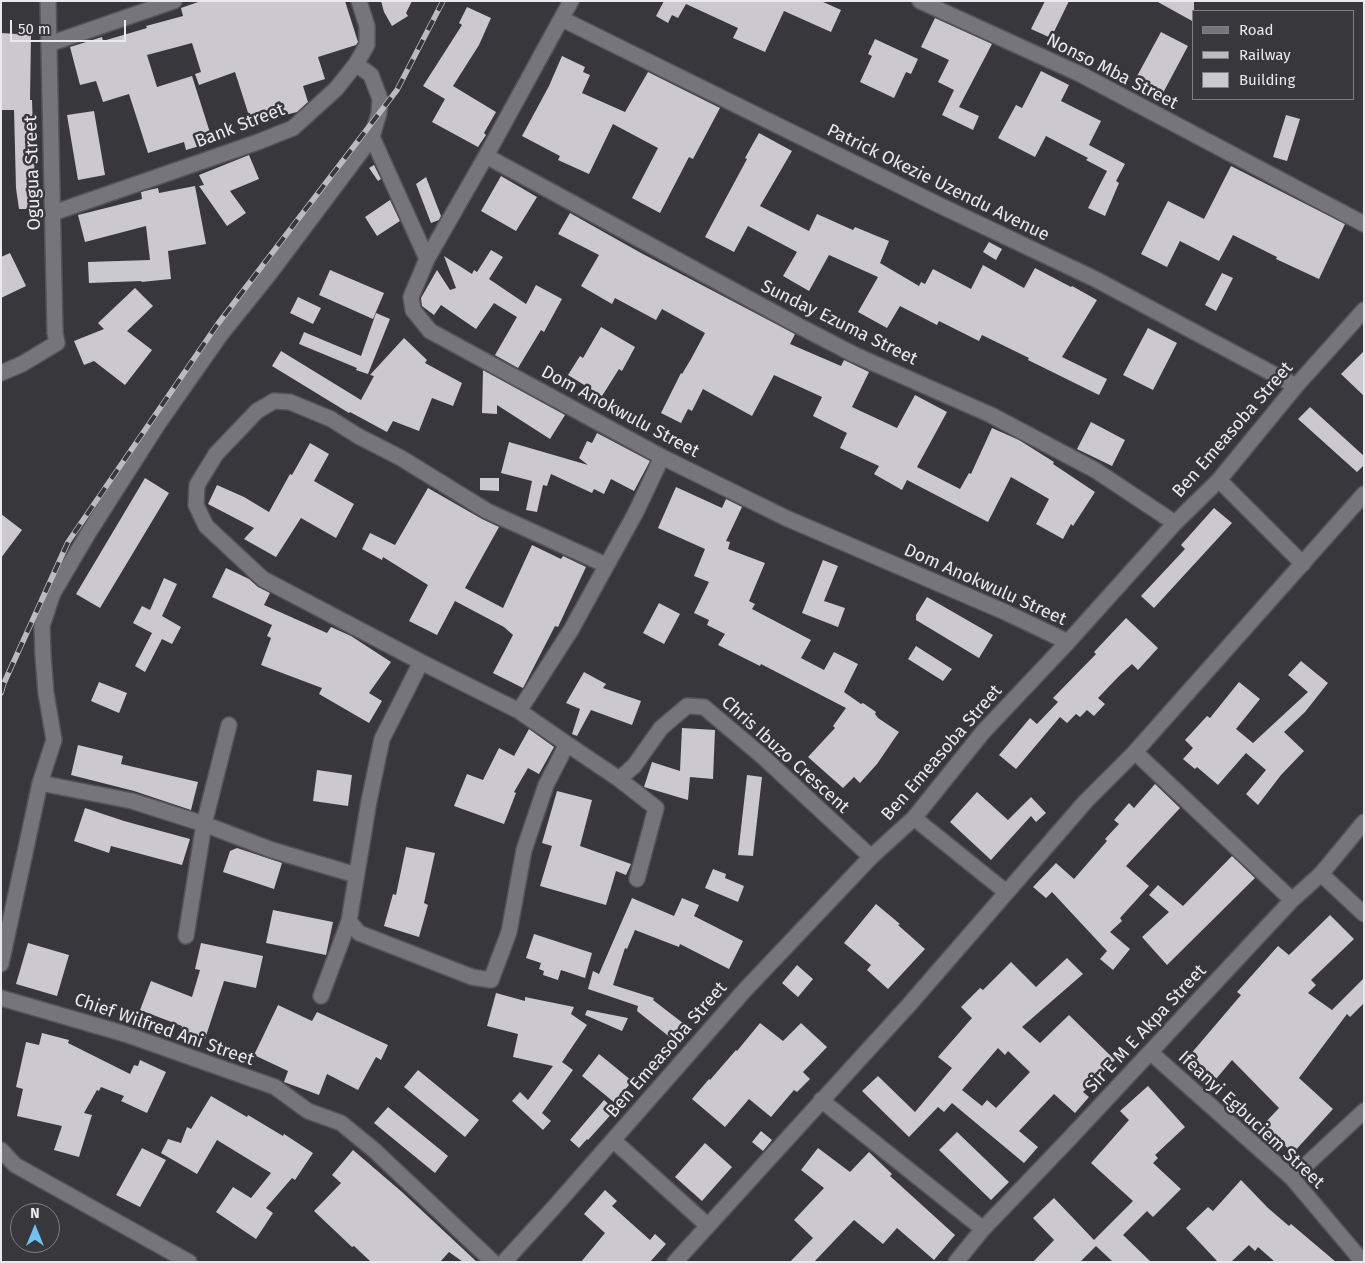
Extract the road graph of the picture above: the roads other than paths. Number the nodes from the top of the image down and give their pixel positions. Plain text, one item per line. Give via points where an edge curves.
1 (48, 1) edge
2 (174, 1) edge
3 (359, 1) edge
4 (571, 1) edge
5 (920, 1) edge
6 (562, 19) junction
7 (49, 44) junction
8 (356, 64) junction
9 (372, 137) junction
10 (486, 156) junction
11 (53, 213) junction
12 (1364, 224) edge
13 (427, 259) junction
14 (1364, 310) edge
15 (1, 373) edge
16 (1296, 386) junction
17 (662, 457) junction
18 (1219, 480) junction
19 (1364, 494) edge
20 (1175, 523) junction
21 (1303, 564) junction
22 (606, 565) junction
23 (1068, 642) junction
24 (421, 662) junction
25 (519, 711) junction
26 (229, 725) dead end
27 (567, 744) junction
28 (1135, 752) junction
29 (619, 780) junction
30 (40, 783) junction
31 (914, 818) junction
32 (1364, 822) edge
33 (204, 824) junction
34 (871, 857) junction
35 (1321, 874) junction
36 (356, 875) junction
37 (637, 880) dead end
38 (1006, 892) junction
39 (1292, 900) junction
40 (1364, 914) edge
41 (349, 921) junction
42 (186, 936) dead end
43 (1, 964) edge
44 (321, 996) dead end
45 (1, 998) edge
46 (1150, 1052) junction
47 (821, 1100) junction
48 (1364, 1111) edge
49 (613, 1140) junction
50 (1, 1150) edge
51 (1292, 1178) junction
52 (707, 1225) junction
53 (983, 1229) junction
54 (189, 1262) edge
55 (493, 1262) edge
56 (504, 1262) edge
57 (675, 1262) edge
58 (956, 1262) edge
59 (1363, 1262) edge

1 - 7 street, Ogugua Street
2 - 7 street
3 - 8 street, Bank Street via 367,26 367,45
4 - 6 street, Dom Anokwulu Street
5 - 12 street, Nonso Mba Street via 1082,75
6 - 10 street, Dom Anokwulu Street
6 - 16 street, Patrick Okezie Uzendu Avenue via 1095,279
7 - 11 street, Ogugua Street
8 - 9 street via 371,75 380,99
8 - 11 street, Bank Street via 336,89 293,128
9 - 13 street
9 - 30 street via 221,334 158,424 53,593 42,626 46,693 54,740
10 - 13 street, Dom Anokwulu Street
10 - 20 street, Sunday Ezuma Street via 855,355 991,415 1094,470
11 - 15 street, Ogugua Street via 57,343
13 - 17 street, Dom Anokwulu Street via 411,297 413,310 430,331
14 - 16 street, Ben Emeasoba Street
16 - 18 street, Ben Emeasoba Street
17 - 22 street
17 - 23 street, Dom Anokwulu Street via 786,518
18 - 20 street, Ben Emeasoba Street
18 - 21 street
19 - 21 street
20 - 23 street, Ben Emeasoba Street
21 - 28 street
22 - 24 street via 487,511 331,419 290,402 274,401 257,411 216,454 197,485 196,505 206,526 263,579
22 - 25 street via 572,630
23 - 31 street, Ben Emeasoba Street via 982,732
24 - 25 street
24 - 36 street via 382,739
25 - 27 street
26 - 33 street
27 - 29 street
27 - 41 street via 546,785 524,850 509,932 491,980 472,977 360,933
28 - 38 street via 1086,801
28 - 39 street
29 - 34 street, Chris Ibuzo Crescent via 634,766 662,728 687,706 704,707
29 - 37 street via 656,808
30 - 33 street via 132,801
30 - 43 street
31 - 34 street, Ben Emeasoba Street
31 - 38 street
32 - 35 street, Sir E M E Akpa Street
33 - 36 street via 272,850
33 - 42 street
34 - 49 street, Ben Emeasoba Street via 744,991
35 - 39 street, Sir E M E Akpa Street
35 - 40 street
36 - 41 street
38 - 47 street via 908,1006
39 - 46 street, Sir E M E Akpa Street
41 - 44 street
45 - 55 street, Chief Wilfred Ani Street via 125,1034 276,1087 308,1111 341,1123
46 - 51 street, Ifeanyi Egbuciem Street
46 - 53 street, Sir E M E Akpa Street
47 - 52 street
47 - 53 street
48 - 51 street
49 - 52 street
49 - 56 street, Ben Emeasoba Street
50 - 54 street via 15,1165
51 - 59 street, Ifeanyi Egbuciem Street
52 - 57 street
53 - 58 street, Sir E M E Akpa Street

